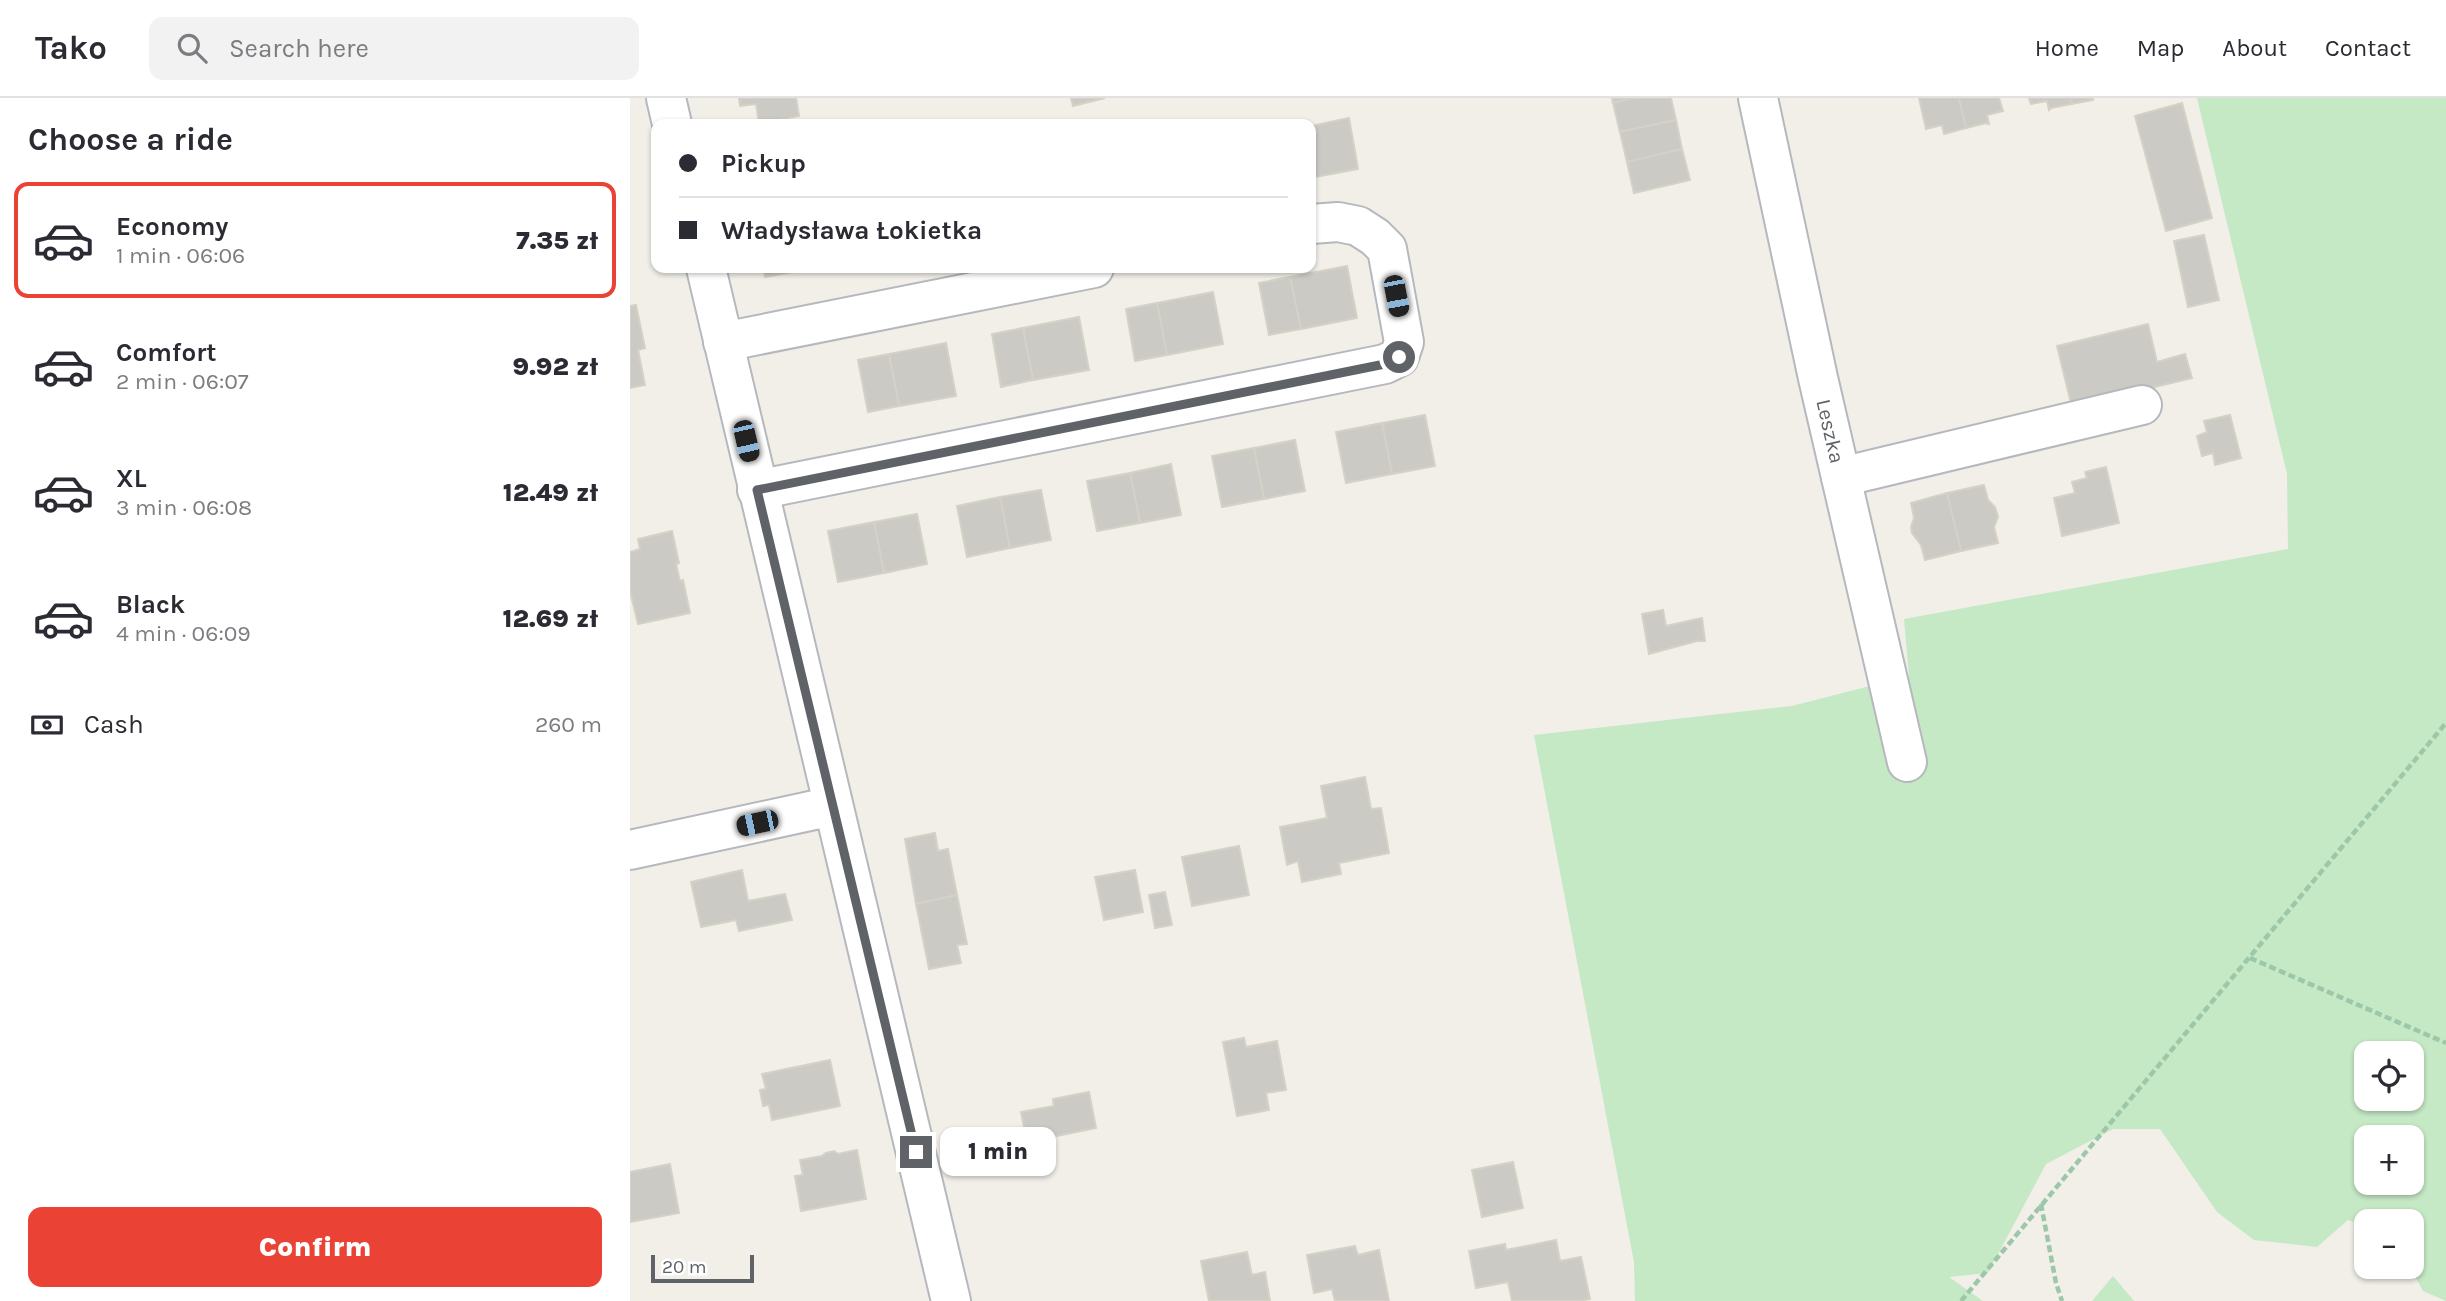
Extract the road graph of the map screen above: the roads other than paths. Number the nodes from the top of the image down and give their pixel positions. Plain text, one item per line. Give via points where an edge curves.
1 (666, 98) edge
2 (1758, 98) edge
3 (671, 119) edge
4 (1316, 224) edge
5 (707, 273) edge
6 (1069, 273) edge
7 (723, 342) junction
8 (2142, 405) dead end
9 (1841, 477) junction
10 (757, 490) junction
11 (1907, 762) dead end
12 (833, 806) junction
13 (630, 850) edge
14 (951, 1301) edge

1 - 3 street
2 - 9 street, Leszka
4 - 10 street via 1358,226 1387,249 1404,342 1399,357 1385,364
5 - 7 street
6 - 7 street
7 - 10 street
8 - 9 street
9 - 11 street, Leszka
10 - 12 street
12 - 13 street
12 - 14 street

